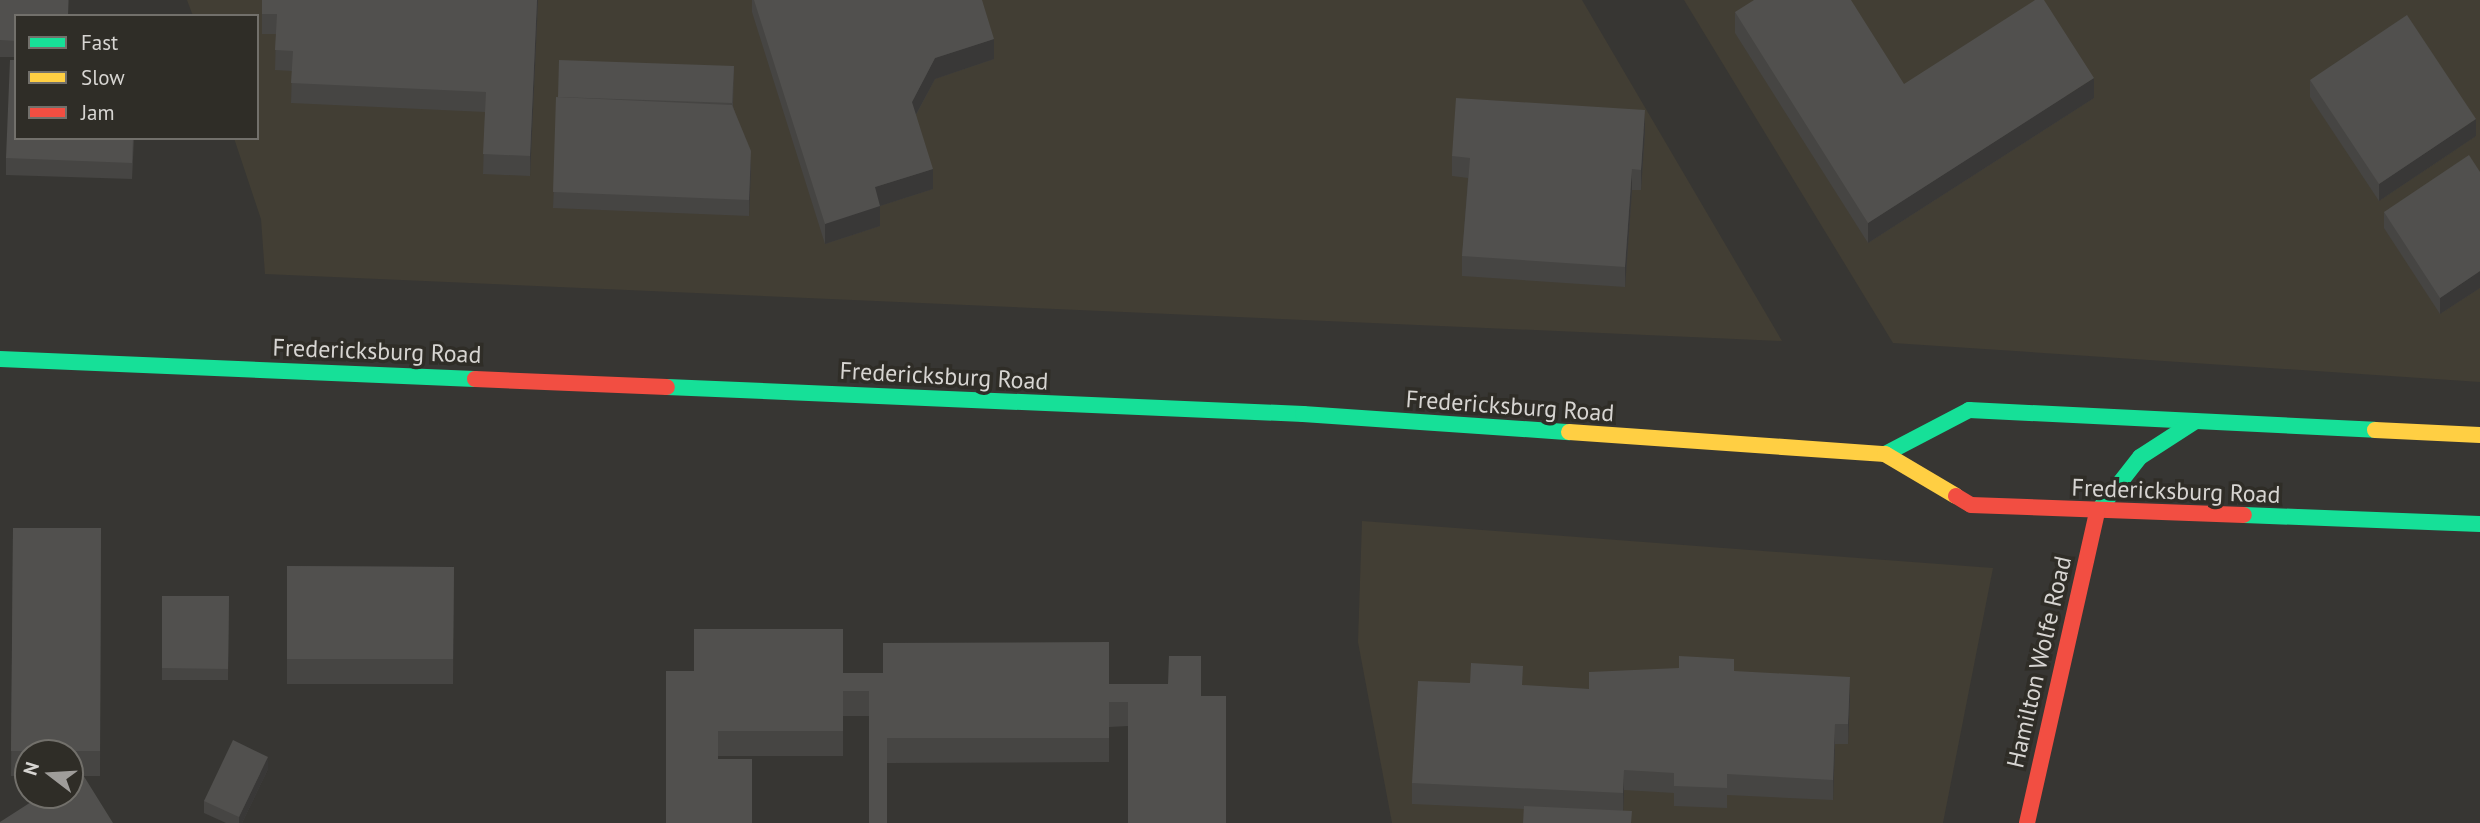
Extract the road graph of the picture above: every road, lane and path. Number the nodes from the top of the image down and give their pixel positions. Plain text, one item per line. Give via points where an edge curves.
1 (0, 359) edge
2 (2194, 422) junction
3 (2480, 435) edge
4 (1885, 454) junction
5 (2097, 512) junction
6 (2480, 524) edge
7 (2027, 823) edge

1 - 4 main road, Fredericksburg Road via 1303,414
2 - 3 main road
2 - 4 main road via 1969,410
2 - 5 main road via 2140,457
4 - 5 main road, Fredericksburg Road via 1971,505
5 - 6 main road, Fredericksburg Road
5 - 7 main road, Hamilton Wolfe Road

